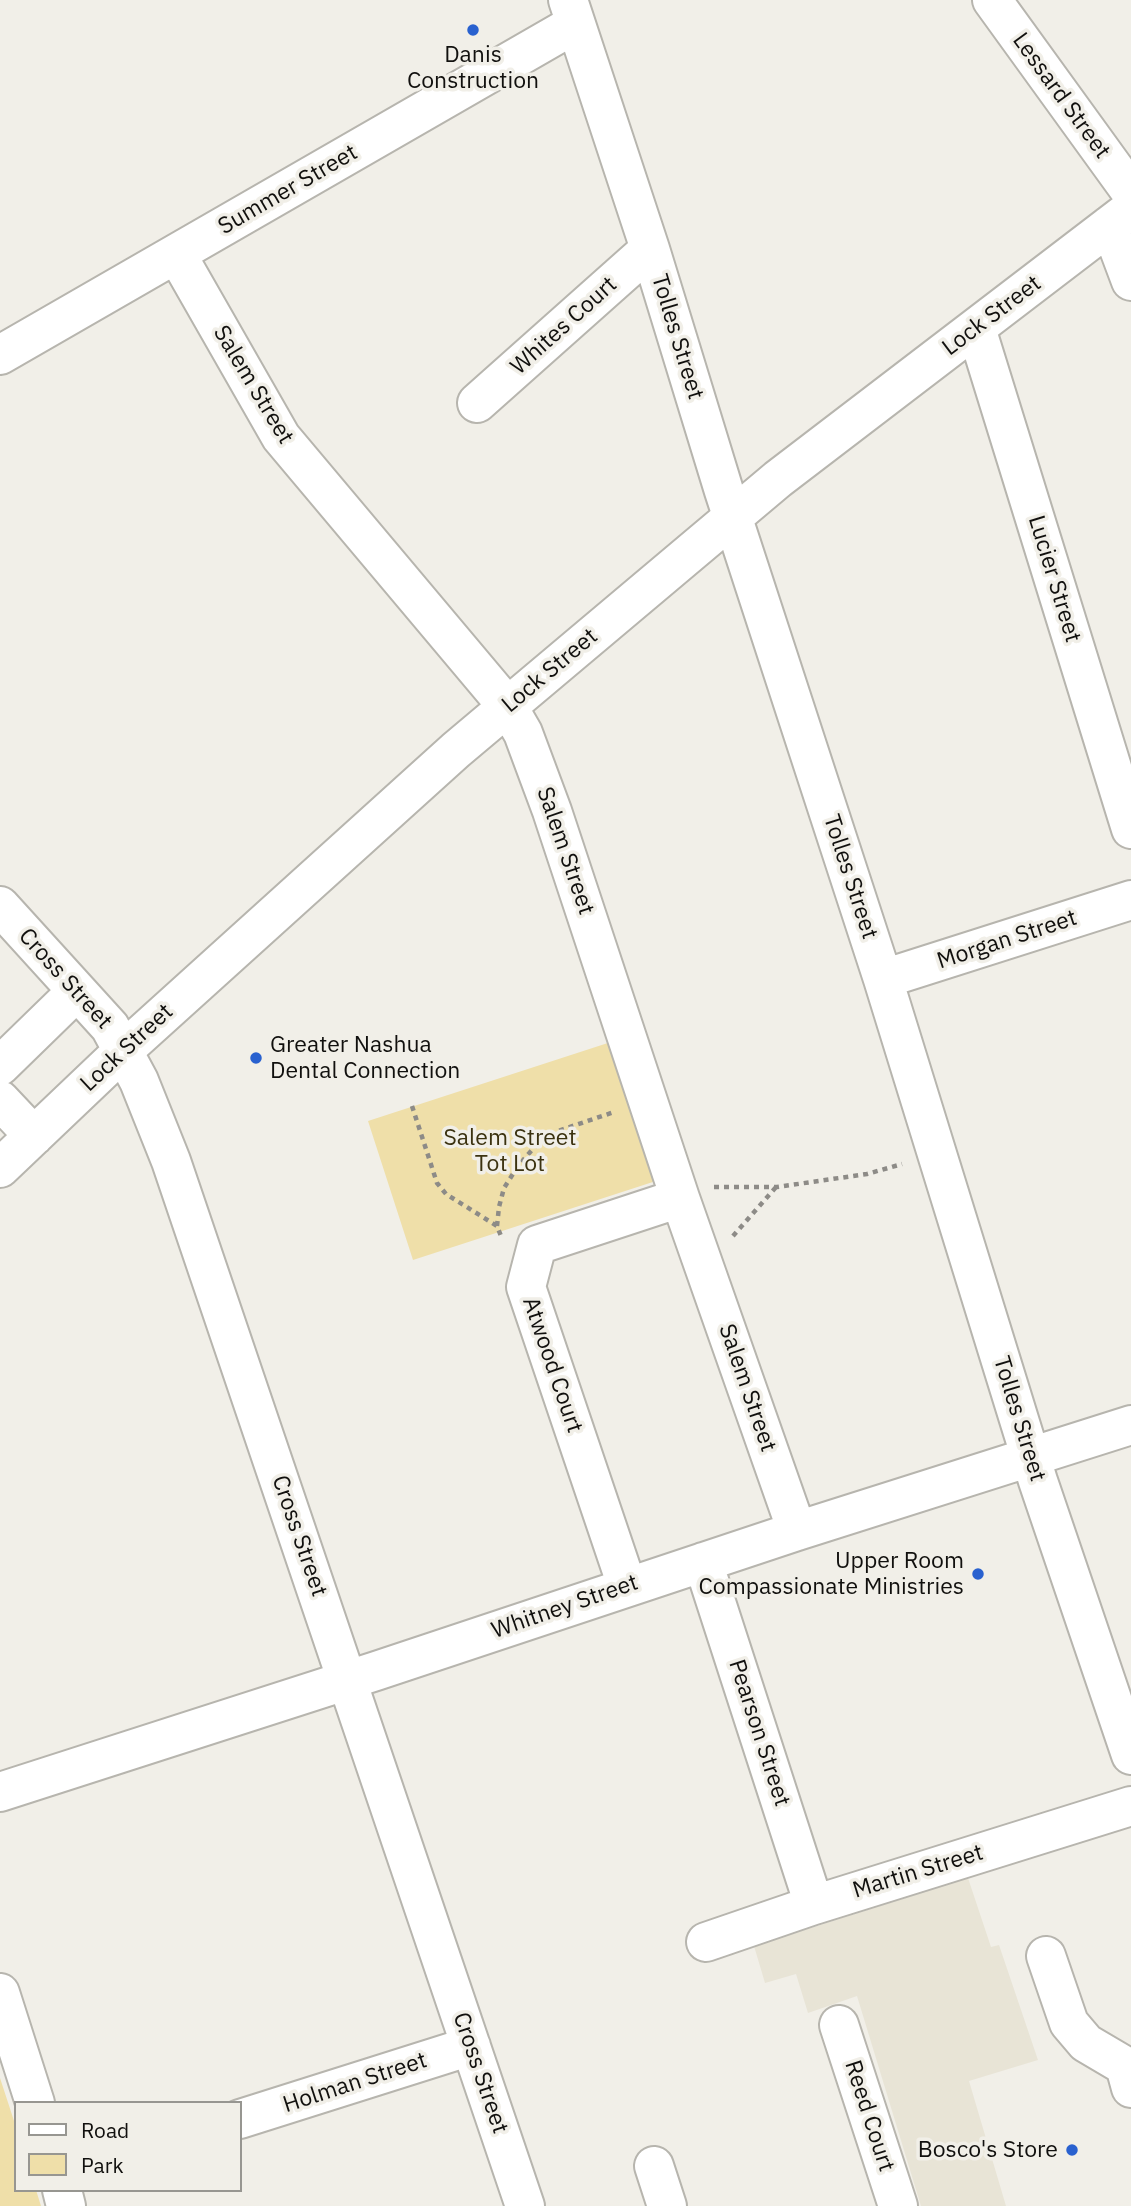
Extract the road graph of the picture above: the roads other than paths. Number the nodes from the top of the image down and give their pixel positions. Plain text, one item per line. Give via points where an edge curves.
1 (992, 0) edge
2 (571, 12) edge
3 (1131, 192) edge
4 (1121, 217) edge
5 (650, 249) junction
6 (177, 255) junction
7 (1131, 281) edge
8 (976, 328) junction
9 (0, 355) edge
10 (477, 403) dead end
11 (733, 516) junction
12 (508, 706) junction
13 (1131, 829) edge
14 (1131, 900) edge
15 (0, 906) edge
16 (883, 979) junction
17 (77, 990) junction
18 (124, 1050) junction
19 (0, 1066) edge
20 (0, 1100) edge
21 (34, 1136) junction
22 (0, 1168) edge
23 (691, 1192) junction
24 (1131, 1425) edge
25 (1031, 1456) junction
26 (797, 1531) junction
27 (703, 1562) junction
28 (627, 1586) junction
29 (348, 1680) junction
30 (1128, 1737) edge
31 (0, 1792) edge
32 (1131, 1806) edge
33 (814, 1905) junction
34 (706, 1941) dead end
35 (1046, 1956) dead end
36 (0, 1993) edge
37 (839, 2025) dead end
38 (471, 2046) junction
39 (1131, 2088) edge
40 (33, 2101) edge
41 (242, 2118) edge
42 (654, 2166) dead end
43 (526, 2206) edge
44 (667, 2206) edge
45 (898, 2206) edge

1 - 3 street, Lessard Street
2 - 5 street, Tolles Street
2 - 6 street, Summer Street
4 - 7 street
4 - 8 street, Lock Street
5 - 10 street, Whites Court
5 - 11 street, Tolles Street
6 - 9 street, Summer Street
6 - 12 street, Salem Street via 281,437
8 - 11 street, Lock Street
8 - 13 street, Lucier Street
11 - 12 street, Lock Street
11 - 16 street, Tolles Street
12 - 18 street, Lock Street
12 - 23 street, Salem Street via 523,733
14 - 16 street, Morgan Street
15 - 17 street, Cross Street
16 - 25 street, Tolles Street
17 - 18 street, Cross Street
17 - 19 street
18 - 21 street, Lock Street
18 - 29 street, Cross Street via 171,1161
20 - 21 street
21 - 22 street, Lock Street
23 - 26 street, Salem Street via 705,1268
23 - 28 street, Atwood Court via 537,1245 526,1287
24 - 25 street, Whitney Street
25 - 26 street, Whitney Street
25 - 30 street, Tolles Street
26 - 27 street, Whitney Street
27 - 28 street, Whitney Street
27 - 33 street, Pearson Street
28 - 29 street, Whitney Street
29 - 31 street, Whitney Street
29 - 38 street, Cross Street
32 - 33 street, Martin Street
33 - 34 street, Martin Street
35 - 39 street via 1069,2023 1086,2043 1125,2066
36 - 40 street
37 - 45 street, Reed Court
38 - 41 street, Holman Street
38 - 43 street, Cross Street
42 - 44 street

